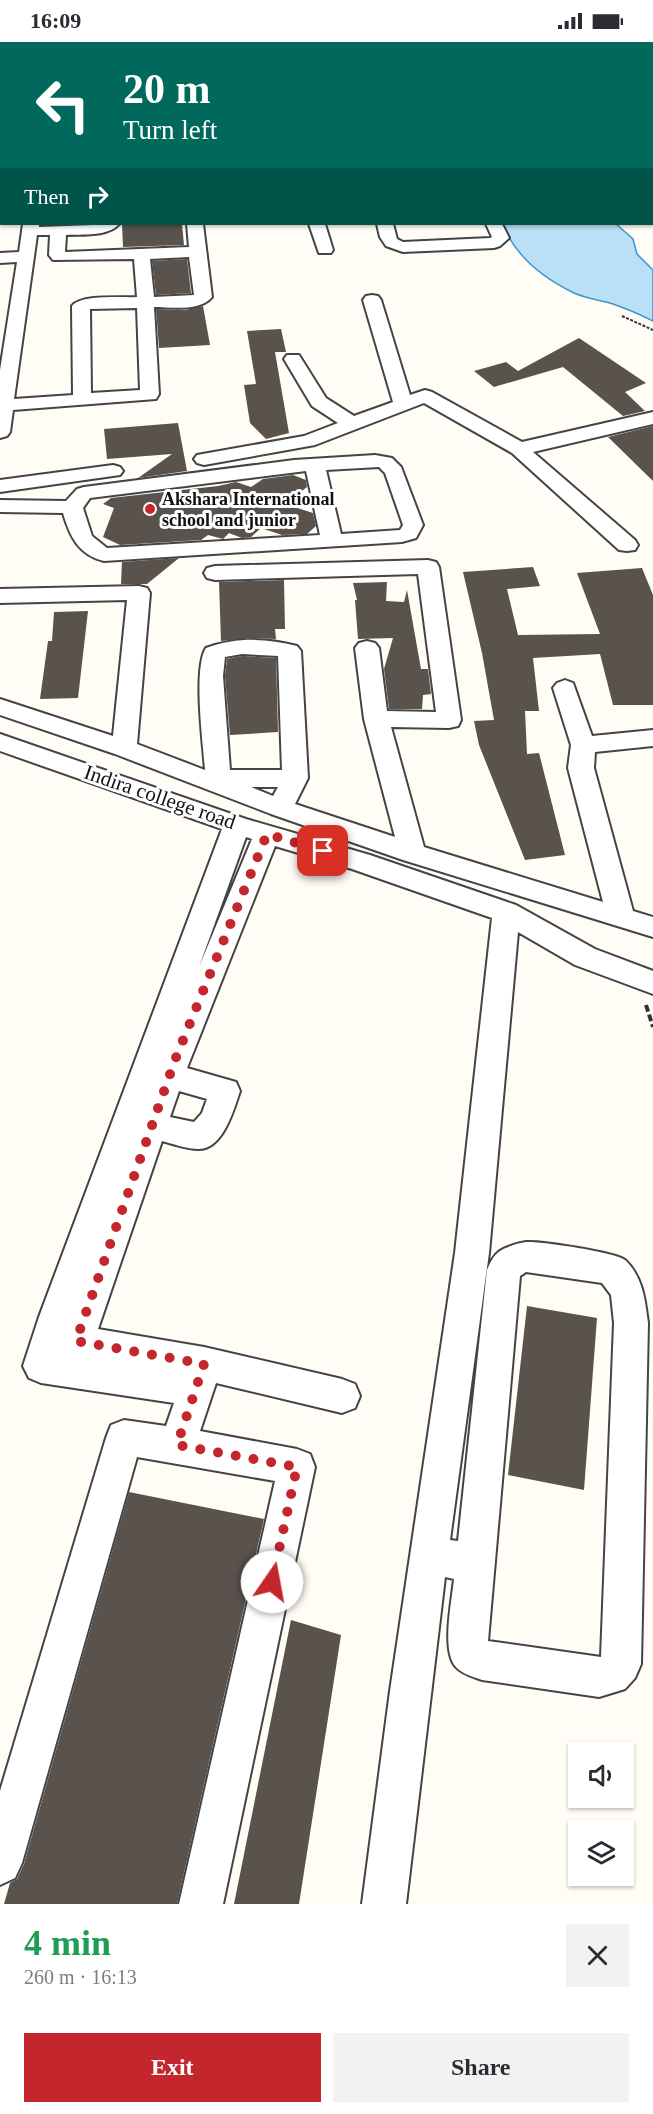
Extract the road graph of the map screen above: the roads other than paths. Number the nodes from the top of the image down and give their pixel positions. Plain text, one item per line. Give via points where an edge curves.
1 (108, 225) edge
2 (195, 225) edge
3 (317, 225) edge
4 (385, 225) edge
5 (494, 225) edge
6 (31, 227) edge
7 (58, 230) junction
8 (325, 250) dead end
9 (197, 252) junction
10 (144, 254) junction
11 (26, 257) junction
12 (0, 258) edge
13 (372, 300) dead end
14 (145, 302) junction
15 (293, 359) dead end
16 (82, 399) junction
17 (403, 404) junction
18 (4, 405) junction
19 (653, 418) edge
20 (352, 424) junction
21 (0, 432) edge
22 (288, 444) junction
23 (519, 448) junction
24 (315, 465) junction
25 (294, 466) junction
26 (0, 486) edge
27 (0, 506) edge
28 (72, 507) junction
29 (332, 541) junction
30 (627, 545) dead end
31 (215, 573) dead end
32 (0, 596) edge
33 (367, 648) dead end
34 (565, 688) dead end
35 (0, 707) edge
36 (376, 719) junction
37 (653, 738) edge
38 (0, 742) edge
39 (583, 745) junction
40 (124, 748) junction
41 (295, 778) junction
42 (274, 821) junction
43 (237, 825) junction
44 (412, 853) junction
45 (506, 912) junction
46 (621, 917) junction
47 (653, 927) edge
48 (653, 983) edge
49 (165, 1065) junction
50 (151, 1126) junction
51 (472, 1253) junction
52 (512, 1261) junction
53 (200, 1376) junction
54 (342, 1396) dead end
55 (177, 1445) junction
56 (429, 1555) junction
57 (476, 1564) junction
58 (0, 1863) edge
59 (201, 1904) edge
60 (384, 1904) edge

1 - 7 street
2 - 9 street
3 - 8 street
4 - 5 street via 390,243 403,247 494,243 501,238
6 - 7 street
6 - 11 street
7 - 10 street via 59,257
9 - 10 street
9 - 14 street via 203,297 194,301
10 - 14 street
11 - 12 street
11 - 18 street
13 - 17 street
14 - 16 street via 81,306
14 - 16 street via 150,394
15 - 20 street via 320,402
16 - 18 street
17 - 20 street
17 - 23 street via 424,396
18 - 21 street
19 - 23 street
20 - 22 street via 308,441
22 - 25 street
22 - 26 street
23 - 30 street
24 - 25 street
24 - 29 street
24 - 29 street via 385,462 394,471 413,525 409,534 402,536
25 - 28 street via 84,493
27 - 28 street
28 - 29 street via 84,543 104,555
31 - 36 street via 428,567 449,720
32 - 40 street via 139,594
33 - 36 street
34 - 39 street
35 - 40 street, Indira college road
36 - 44 street
37 - 39 street
38 - 43 street, Indira college road
39 - 46 street via 581,768
40 - 42 street, Indira college road
41 - 41 street via 288,651 268,645 214,653 211,676 218,779
41 - 42 street
42 - 43 street, Indira college road
42 - 44 street, Indira college road
42 - 45 street, Indira college road via 361,862
42 - 49 street
43 - 49 street
44 - 46 street, Indira college road
45 - 48 street, Indira college road via 585,957
45 - 51 street
46 - 47 street, Indira college road
49 - 50 street
49 - 50 street via 225,1091 214,1120 200,1136
49 - 53 street via 56,1317 41,1366
50 - 53 street via 76,1341
51 - 52 street
51 - 56 street
52 - 57 street via 504,1270
52 - 57 street via 526,1257 612,1270 627,1290 631,1323 621,1664 611,1675 598,1677 482,1660 470,1653 468,1636
53 - 54 street
53 - 55 street
55 - 58 street via 124,1438
55 - 59 street via 297,1467
56 - 57 street
56 - 60 street

